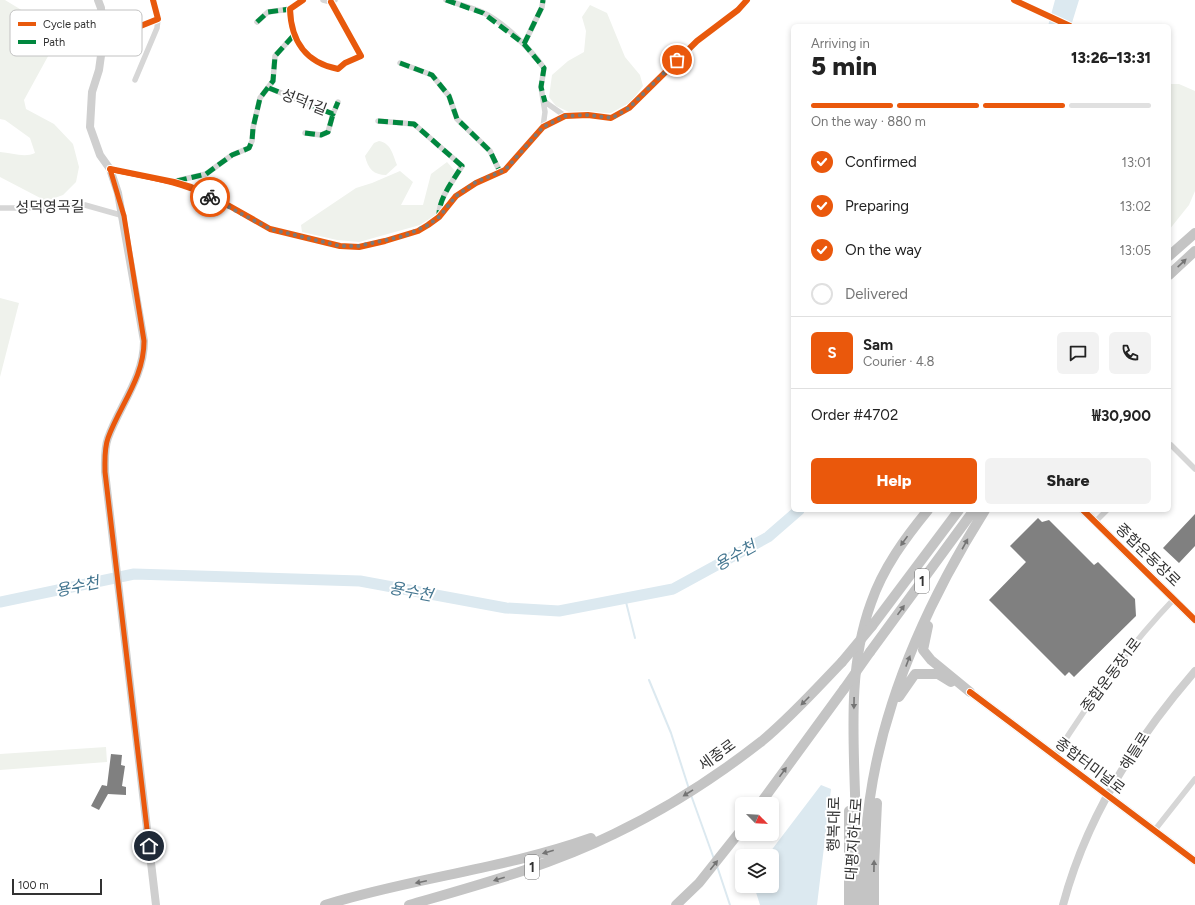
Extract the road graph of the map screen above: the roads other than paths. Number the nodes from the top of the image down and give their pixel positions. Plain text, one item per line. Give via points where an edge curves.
1 (98, 0) edge
2 (153, 0) edge
3 (303, 0) edge
4 (323, 0) edge
5 (446, 0) edge
6 (543, 0) edge
7 (747, 0) edge
8 (333, 1) edge
9 (290, 9) junction
10 (101, 10) edge
11 (158, 19) junction
12 (257, 22) dead end
13 (142, 25) edge
14 (294, 35) junction
15 (524, 44) junction
16 (102, 56) edge
17 (400, 63) dead end
18 (135, 80) dead end
19 (269, 88) junction
20 (338, 102) dead end
21 (545, 102) junction
22 (333, 114) junction
23 (565, 116) junction
24 (378, 121) dead end
25 (543, 127) junction
26 (305, 133) dead end
27 (110, 169) junction
28 (500, 172) junction
29 (174, 182) junction
30 (0, 208) edge
31 (124, 216) junction
32 (439, 217) junction
33 (1195, 233) edge
34 (1195, 251) edge
35 (1171, 255) edge
36 (1171, 273) edge
37 (1171, 445) edge
38 (1195, 469) edge
39 (926, 512) edge
40 (958, 512) edge
41 (973, 512) edge
42 (984, 512) edge
43 (1085, 512) edge
44 (1105, 512) edge
45 (1095, 522) junction
46 (936, 598) junction
47 (1174, 599) junction
48 (1195, 620) edge
49 (1195, 671) edge
50 (970, 692) junction
51 (889, 714) junction
52 (853, 745) junction
53 (880, 751) junction
54 (1055, 756) junction
55 (1195, 779) edge
56 (1108, 795) junction
57 (765, 797) edge
58 (650, 815) junction
59 (1154, 831) junction
60 (735, 838) edge
61 (1195, 860) edge
62 (156, 905) edge
63 (325, 905) edge
64 (408, 905) edge
65 (676, 905) edge
66 (849, 905) edge
67 (857, 905) edge
68 (865, 905) edge
69 (874, 905) edge
70 (1063, 905) edge

1 - 10 main road
2 - 11 street
3 - 9 street
4 - 8 street
5 - 15 street via 483,13
6 - 15 street via 535,24
7 - 23 street, 성덕1길 via 738,10 697,41 629,108 612,118
8 - 14 street via 361,56 345,62 338,69 324,65 309,58
9 - 12 street via 268,12
9 - 14 street
11 - 13 street
11 - 18 street via 157,28
14 - 19 street via 275,56 273,81
15 - 21 street via 544,68 541,87
16 - 27 main road via 92,92 90,127 100,155
17 - 28 street via 432,75 449,96 457,118 490,151
19 - 22 street, 성덕1길
19 - 29 street, 성덕1길 via 260,98 249,148 232,155 206,174
20 - 22 street, 성덕1길
21 - 23 street
21 - 25 street
22 - 26 street via 328,132 322,135
23 - 25 street, 성덕1길
24 - 32 street via 414,124 462,166 443,197 438,209
25 - 28 street, 성덕1길 via 505,170
27 - 29 street, 성덕1길
27 - 31 main road
28 - 32 street, 성덕1길 via 476,182 456,196
29 - 32 street, 성덕1길 via 191,187 226,204 270,229 340,246 359,246 404,236 418,231
30 - 31 street, 성덕영곡길 via 85,205
31 - 62 main road via 144,341 144,356 108,439 105,472
33 - 35 highway
36 -> 34 highway
37 - 38 street
39 -> 52 highway via 898,548 871,603 858,659
40 -> 58 highway, 세종로 / 1, bridge via 872,626 797,709 763,740 706,781
57 -> 41 highway, 1, bridge
46 -> 42 highway
43 - 45 main road, 종합운동장로
44 - 45 street
45 - 47 main road, 종합운동장로
46 - 50 highway via 925,634 924,650 931,660
51 -> 46 highway via 915,643
47 - 48 main road, 종합운동장로
47 - 54 street, 종합운동장1로 via 1154,620 1092,698
49 - 56 main road, 해들로 via 1149,729
50 - 51 highway via 938,674 915,674
50 - 54 main road, 종합터미널로
51 - 53 highway
52 - 66 highway, 행복대로
52 - 67 highway, 대평지하도로
53 - 68 highway, 대평지하도로 via 866,834
69 -> 53 highway
54 - 56 main road, 종합터미널로
55 - 59 street
56 - 59 main road, 종합터미널로
56 - 70 main road, 해들로 via 1074,871
58 -> 63 highway via 554,851
58 -> 64 highway, 세종로 / 1 via 614,834 514,874
59 - 61 main road, 종합터미널로
65 -> 60 highway via 699,883

